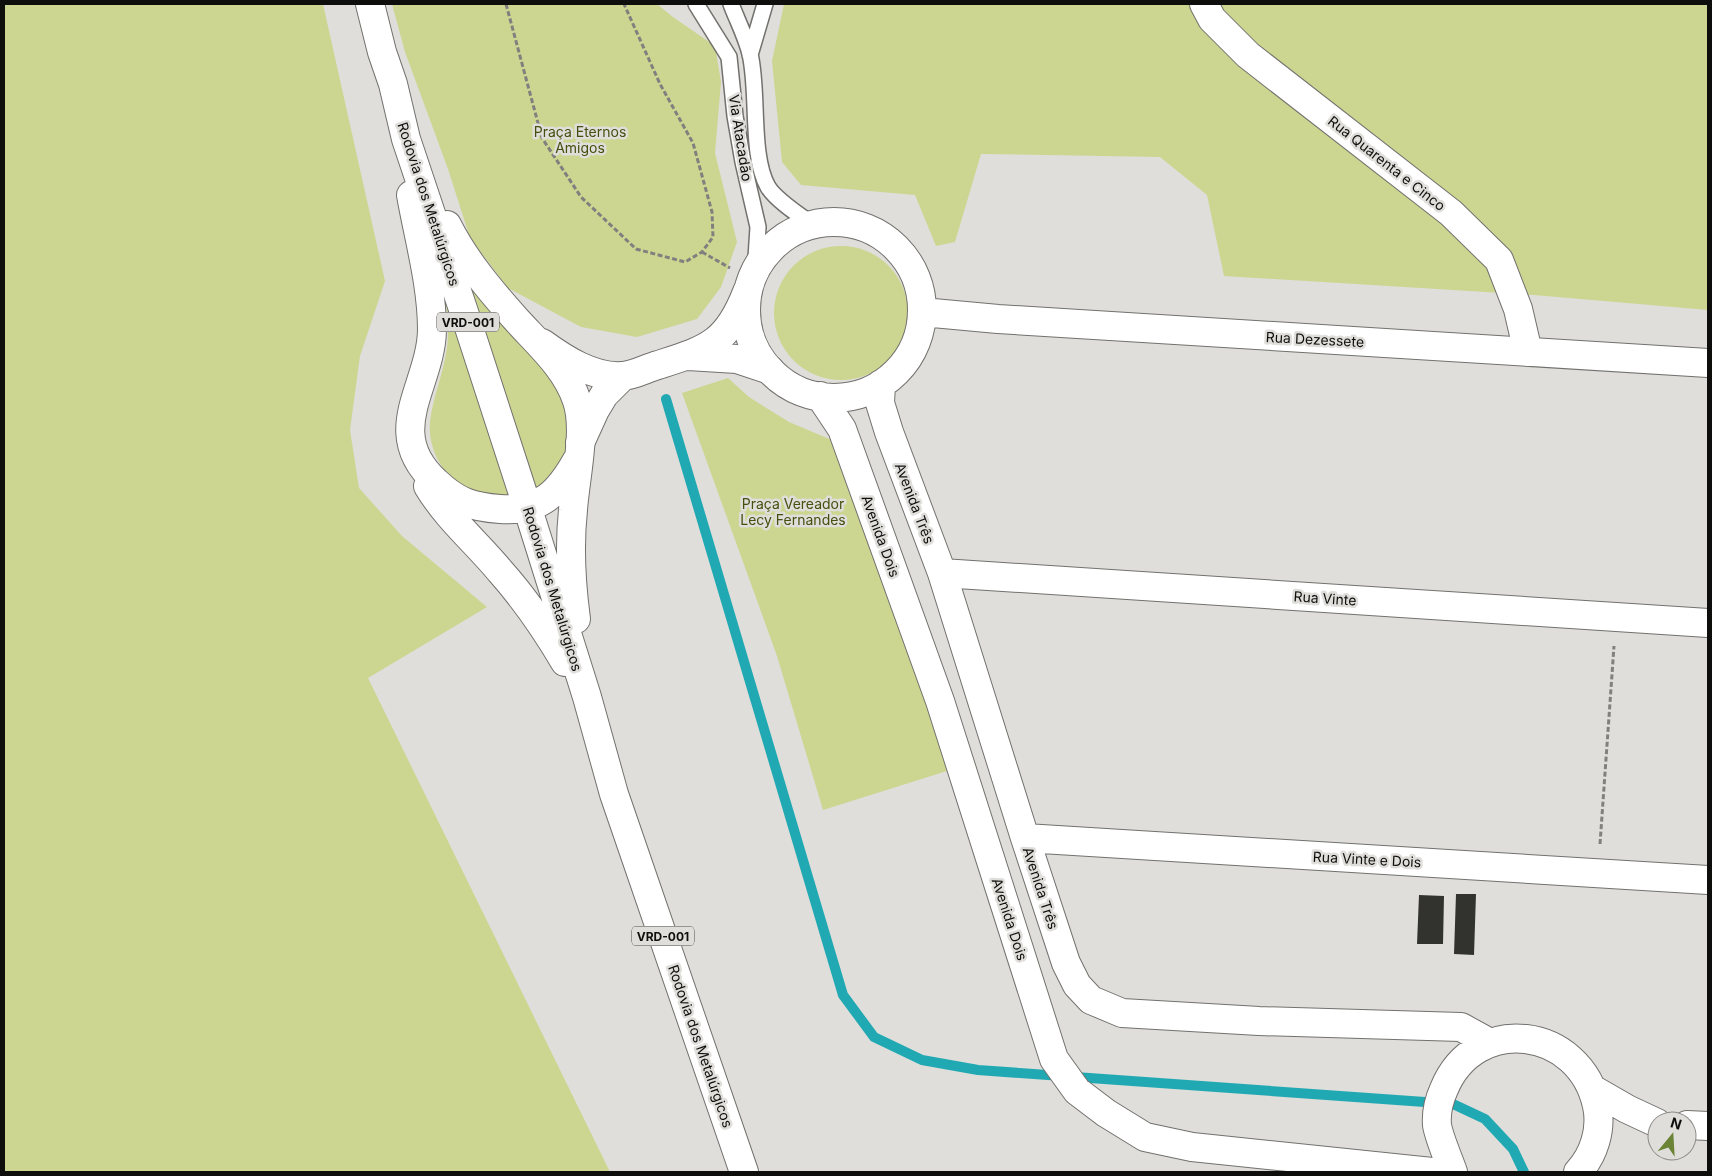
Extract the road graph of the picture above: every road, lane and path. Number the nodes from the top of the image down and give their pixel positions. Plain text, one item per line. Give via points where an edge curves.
1 (370, 4) edge
2 (506, 4) edge
3 (624, 4) edge
4 (696, 4) edge
5 (731, 4) edge
6 (764, 4) edge
7 (1204, 4) edge
8 (750, 55) junction
9 (406, 139) junction
10 (812, 224) junction
11 (702, 252) junction
12 (749, 286) junction
13 (922, 312) junction
14 (526, 330) junction
15 (1528, 352) junction
16 (686, 356) junction
17 (1708, 363) edge
18 (770, 370) junction
19 (623, 376) junction
20 (882, 384) junction
21 (820, 396) junction
22 (579, 451) junction
23 (417, 459) junction
24 (528, 506) junction
25 (942, 573) junction
26 (1616, 617) junction
27 (1708, 623) edge
28 (587, 697) junction
29 (1025, 838) junction
30 (1598, 872) junction
31 (1708, 880) edge
32 (1490, 1043) junction
33 (1594, 1090) junction
34 (1647, 1118) edge
35 (744, 1172) edge
36 (1432, 1172) edge
37 (1453, 1172) edge
38 (1578, 1172) edge

1 - 9 street, Rodovia dos Metalúrgicos / VRD-001
2 - 11 path via 542,138 581,197 636,249 685,262
3 - 11 path via 660,84 693,143 712,212 713,237
4 - 12 lane, Via Atacadão via 729,58 735,116 758,228 756,258
5 - 8 lane, Via Atacadão
6 - 8 lane, Via Atacadão
7 - 15 street, Rua Quarenta e Cinco via 1212,19 1248,55 1452,214 1499,260 1518,309
8 - 10 lane, Via Atacadão via 764,179 778,198
9 - 14 street via 464,254
9 - 23 street via 409,180 432,332 411,418 411,440
9 - 24 street, Rodovia dos Metalúrgicos / VRD-001
10 - 12 street via 774,244 760,261
10 - 13 street via 858,225 879,234 912,267 920,289
11 - 12 path
12 - 16 street via 728,330 707,347
12 - 18 street via 747,325 752,342
13 - 15 street, Rua Dezessete
13 - 20 street via 921,326 911,353
14 - 19 street via 571,362 605,374
14 - 22 street via 566,376 573,390 580,412
15 - 17 street, Rua Dezessete
16 - 18 street via 737,359
16 - 19 street
18 - 21 street via 785,383
19 - 22 street via 604,395
20 - 21 street via 852,396
20 - 25 street, Avenida Três via 880,403 889,432
21 - 36 street, Avenida Dois via 842,428 940,702 1054,1059 1077,1091 1144,1137 1192,1147
22 - 24 street via 562,486 550,497
22 - 28 street via 570,546 572,590
23 - 24 street via 446,492 466,504 504,509
23 - 28 street via 436,501 526,602
24 - 28 street, Rodovia dos Metalúrgicos
25 - 26 street, Rua Vinte
25 - 29 street, Avenida Três
26 - 27 street, Rua Vinte
26 - 30 path
28 - 35 street, Rodovia dos Metalúrgicos / VRD-001 via 614,794
29 - 30 street, Rua Vinte e Dois
29 - 32 street, Avenida Três via 1066,963 1077,984 1091,1000 1122,1013 1461,1027
30 - 31 street, Rua Vinte e Dois
32 - 33 street via 1511,1038 1552,1046 1570,1057
32 - 37 street via 1467,1056 1449,1076 1439,1100 1437,1126
33 - 34 street
33 - 38 street via 1599,1116 1596,1140 1586,1164

